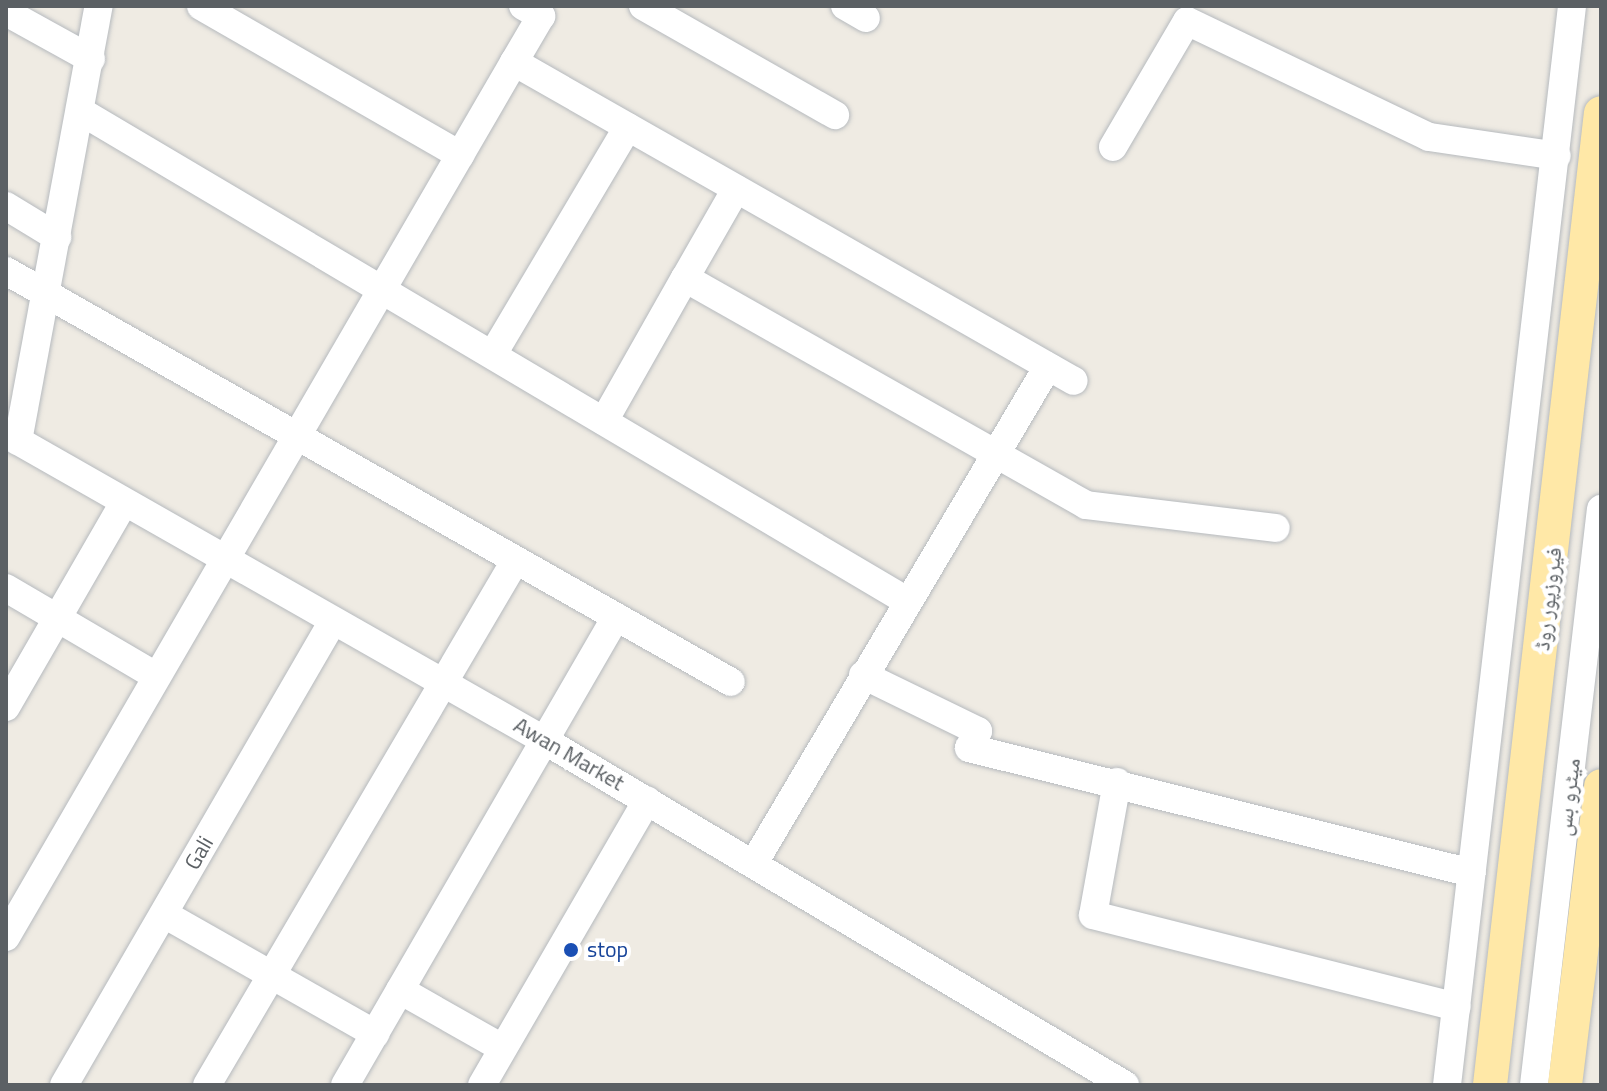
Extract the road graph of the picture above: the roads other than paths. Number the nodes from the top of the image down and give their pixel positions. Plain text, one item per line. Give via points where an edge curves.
1 (99, 6) edge
2 (201, 6) edge
3 (643, 6) edge
4 (1572, 6) edge
5 (537, 9) edge
6 (6, 12) edge
7 (91, 59) junction
8 (514, 62) junction
9 (80, 111) junction
10 (1601, 113) edge
11 (835, 115) dead end
12 (628, 127) junction
13 (1113, 147) dead end
14 (460, 155) junction
15 (1557, 156) junction
16 (736, 189) junction
17 (6, 206) edge
18 (57, 237) junction
19 (6, 271) edge
20 (685, 278) junction
21 (383, 289) junction
22 (45, 293) junction
23 (493, 354) junction
24 (1048, 366) junction
25 (1074, 381) dead end
26 (604, 421) junction
27 (12, 437) edge
28 (296, 439) junction
29 (994, 457) junction
30 (124, 503) junction
31 (1601, 509) edge
32 (1276, 528) dead end
33 (225, 561) junction
34 (515, 561) junction
35 (6, 588) edge
36 (907, 601) junction
37 (58, 616) junction
38 (616, 617) junction
39 (333, 621) junction
40 (863, 675) junction
41 (156, 676) junction
42 (442, 682) junction
43 (731, 682) dead end
44 (6, 707) edge
45 (542, 739) junction
46 (1117, 782) junction
47 (1601, 786) edge
48 (647, 800) junction
49 (754, 863) junction
50 (1472, 873) junction
51 (164, 914) junction
52 (6, 937) edge
53 (267, 976) junction
54 (400, 990) junction
55 (1457, 1007) junction
56 (375, 1034) junction
57 (502, 1048) junction
58 (64, 1085) edge
59 (207, 1085) edge
60 (345, 1085) edge
61 (482, 1085) edge
62 (1125, 1085) edge
63 (1447, 1085) edge
64 (1490, 1085) edge
65 (1534, 1085) edge
66 (1565, 1085) edge

1 - 7 street
2 - 14 street
3 - 11 street
4 - 15 street
5 - 8 street
6 - 7 street
7 - 9 street
8 - 12 street
8 - 14 street
9 - 18 street
9 - 21 street
10 - 64 main road, فیروزپور روڈ
12 - 16 street
12 - 23 street
13 - 15 street via 1187,21 1429,137
14 - 21 street
15 - 50 street
16 - 20 street
16 - 24 street
17 - 18 street
18 - 22 street
19 - 22 street
20 - 26 street
20 - 29 street
21 - 23 street
21 - 28 street
22 - 27 street
22 - 28 street
23 - 26 street
24 - 25 street
24 - 29 street
26 - 36 street
27 - 30 street, Awan Market
28 - 33 street
28 - 34 street
29 - 32 street via 1086,505
29 - 36 street
30 - 33 street, Awan Market
30 - 37 street
31 - 65 street, میٹرو بس
33 - 39 street, Awan Market
33 - 41 street
34 - 38 street
34 - 42 street
35 - 37 street
36 - 40 street
37 - 41 street
37 - 44 street
38 - 43 street
38 - 45 street
39 - 42 street, Awan Market
39 - 51 street, Gali
40 - 46 street via 978,731 969,748
40 - 49 street
41 - 52 street
42 - 45 street, Awan Market
42 - 53 street
45 - 48 street, Awan Market
45 - 54 street
46 - 50 street
46 - 55 street via 1093,915
47 - 66 main road
48 - 49 street, Awan Market
48 - 57 street
49 - 62 street, Awan Market
50 - 55 street
51 - 53 street
51 - 58 street, Gali
53 - 56 street
53 - 59 street
54 - 56 street
54 - 57 street
55 - 63 street
56 - 60 street
57 - 61 street

